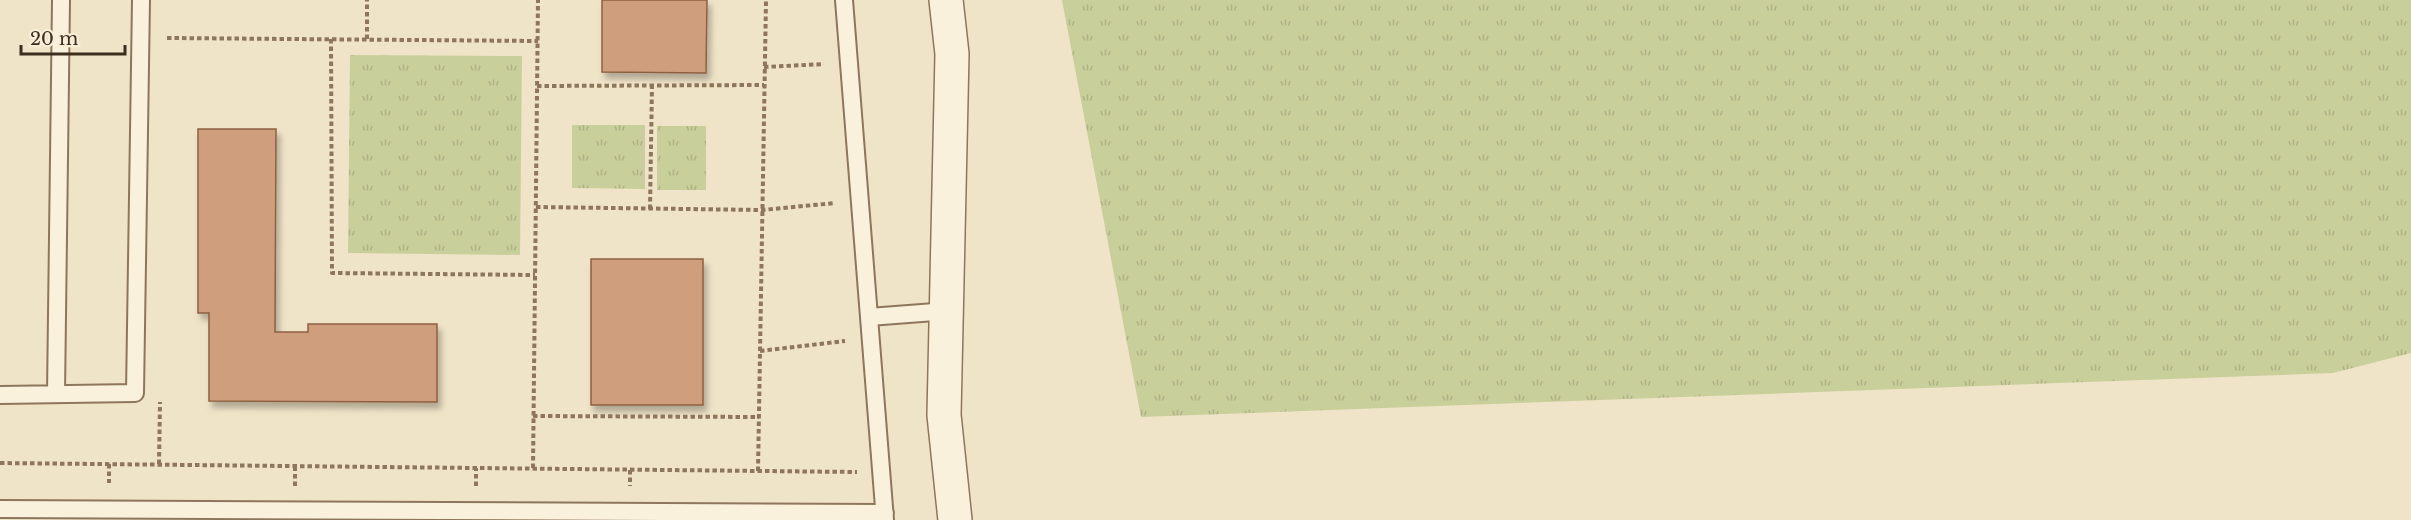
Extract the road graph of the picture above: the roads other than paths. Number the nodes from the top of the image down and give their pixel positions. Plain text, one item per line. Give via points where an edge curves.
1 (61, 0) edge
2 (141, 0) edge
3 (844, 0) edge
4 (946, 0) edge
5 (948, 311) junction
6 (869, 317) junction
7 (56, 394) junction
8 (0, 395) edge
9 (0, 509) edge
10 (263, 515) edge
11 (885, 517) edge
12 (955, 520) edge

1 - 7 lane
2 - 7 lane via 135,393
3 - 6 lane
4 - 5 street via 952,54
5 - 6 lane
5 - 12 street via 944,415
6 - 11 lane
7 - 8 lane
9 - 10 lane
10 - 11 lane

